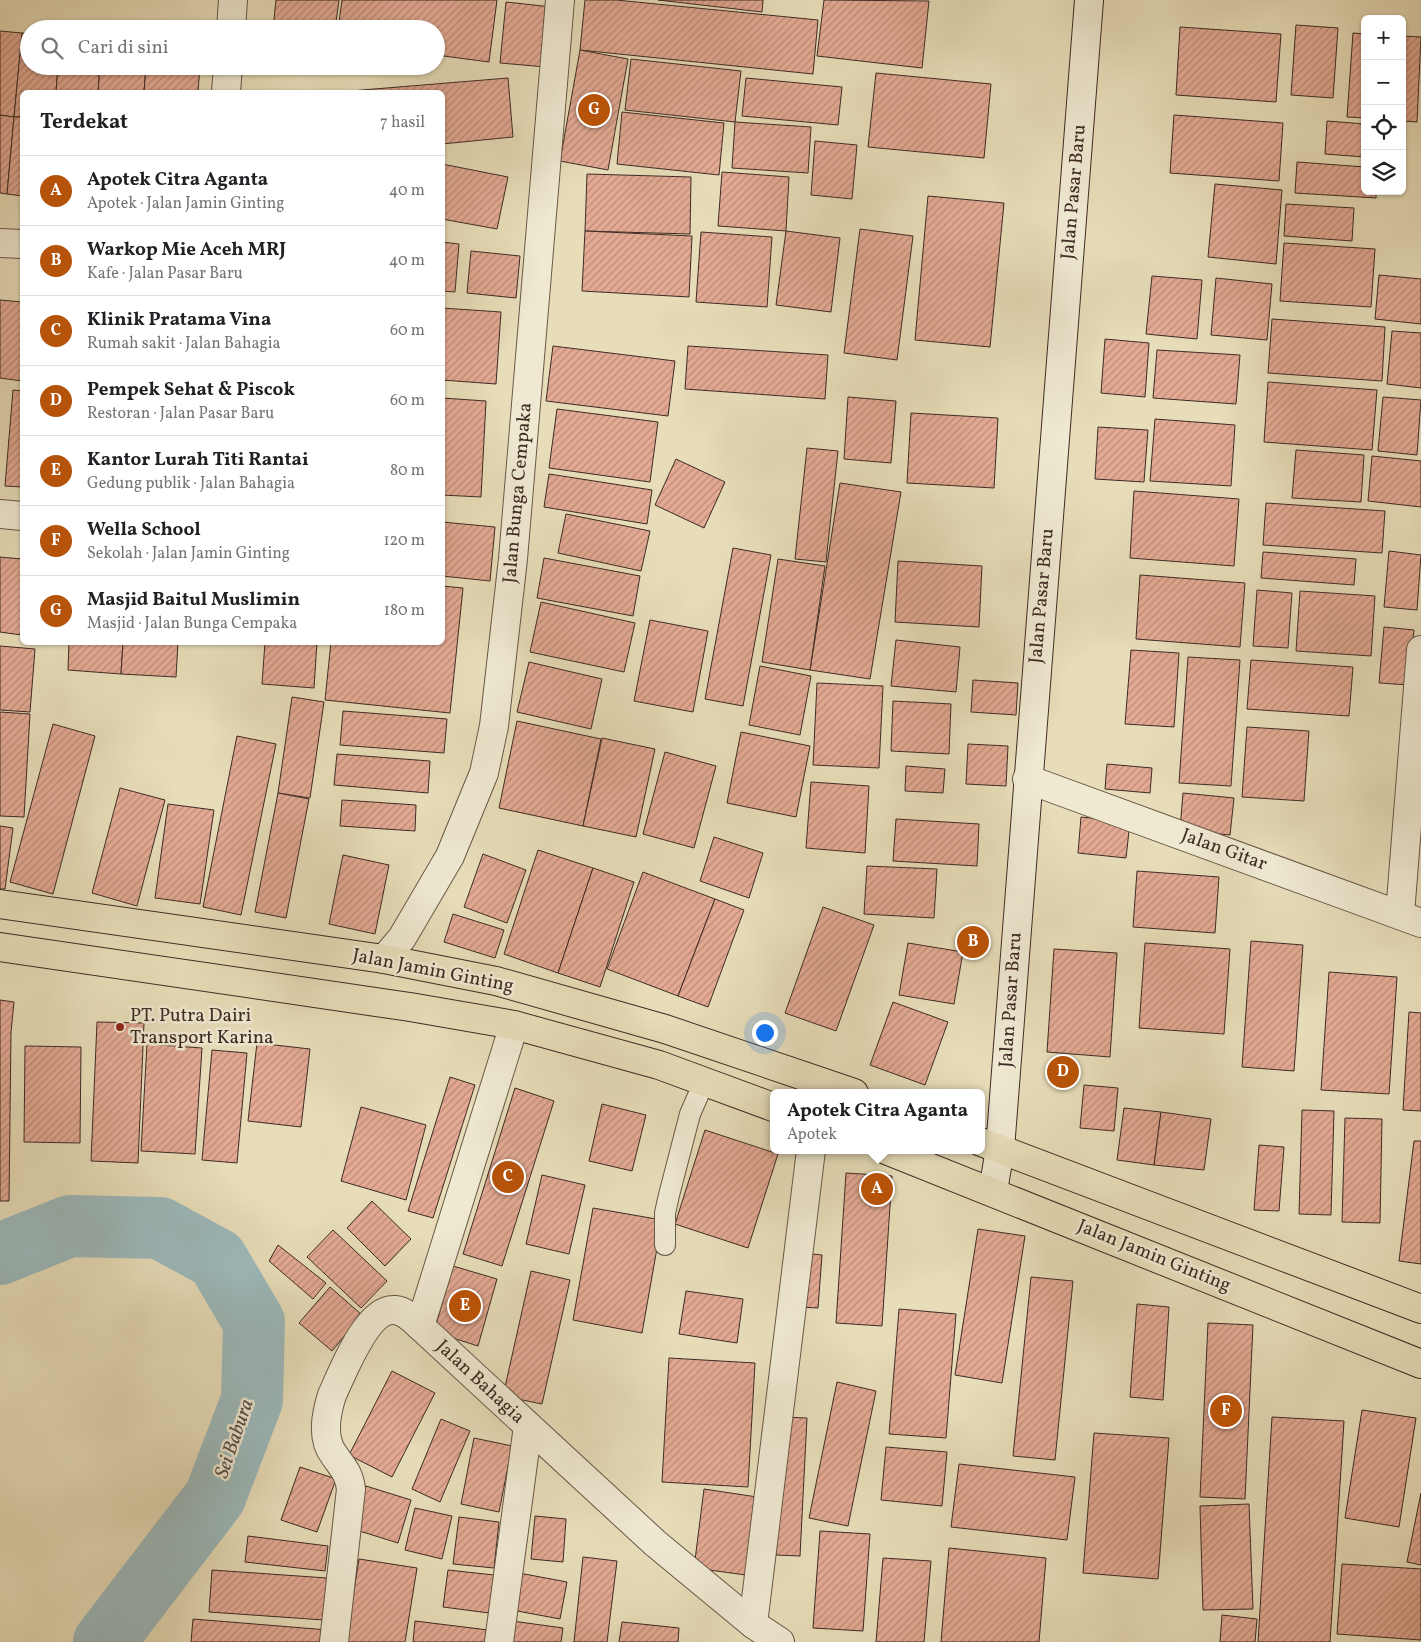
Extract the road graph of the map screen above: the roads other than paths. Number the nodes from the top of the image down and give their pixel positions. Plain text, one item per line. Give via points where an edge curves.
1 (233, 0) edge
2 (560, 0) edge
3 (1089, 0) edge
4 (232, 20) edge
5 (227, 75) edge
6 (226, 90) edge
7 (0, 244) edge
8 (20, 244) edge
9 (0, 514) edge
10 (20, 516) edge
11 (1421, 650) edge
12 (1027, 779) junction
13 (0, 904) edge
14 (1411, 918) edge
15 (0, 946) edge
16 (384, 959) junction
17 (514, 1025) junction
18 (704, 1082) junction
19 (842, 1089) edge
20 (770, 1106) edge
21 (990, 1146) edge
22 (811, 1154) edge
23 (896, 1154) edge
24 (993, 1191) junction
25 (665, 1245) dead end
26 (1421, 1309) edge
27 (420, 1326) junction
28 (1421, 1364) edge
29 (528, 1426) junction
30 (753, 1624) junction
31 (334, 1642) edge
32 (499, 1642) edge
33 (780, 1642) edge

1 - 4 street
2 - 16 street, Jalan Bunga Cempaka via 513,559 494,726 484,773 450,856 402,938
3 - 12 street, Jalan Pasar Baru
5 - 6 street
7 - 8 street
9 - 10 street
11 - 14 street
12 - 14 street, Jalan Gitar
12 - 21 street, Jalan Pasar Baru
13 - 16 main road, Jalan Jamin Ginting
15 - 17 main road, Jalan Jamin Ginting via 401,1005
16 - 19 main road, Jalan Jamin Ginting via 496,981 665,1029
17 - 18 main road, Jalan Jamin Ginting via 659,1065
17 - 27 street, Jalan Bahagia
18 - 20 main road, Jalan Jamin Ginting
18 - 25 lane via 690,1114 664,1213
21 - 24 street, Jalan Pasar Baru
21 - 26 main road
22 - 30 street
23 - 24 main road, Jalan Jamin Ginting
24 - 28 main road, Jalan Jamin Ginting
27 - 29 street, Jalan Bahagia
27 - 31 street via 406,1314 393,1310 374,1318 368,1324 328,1407 326,1429 329,1447 348,1473 351,1489
29 - 30 street, Jalan Bahagia via 655,1543
29 - 32 street
30 - 33 street, Jalan Bahagia

